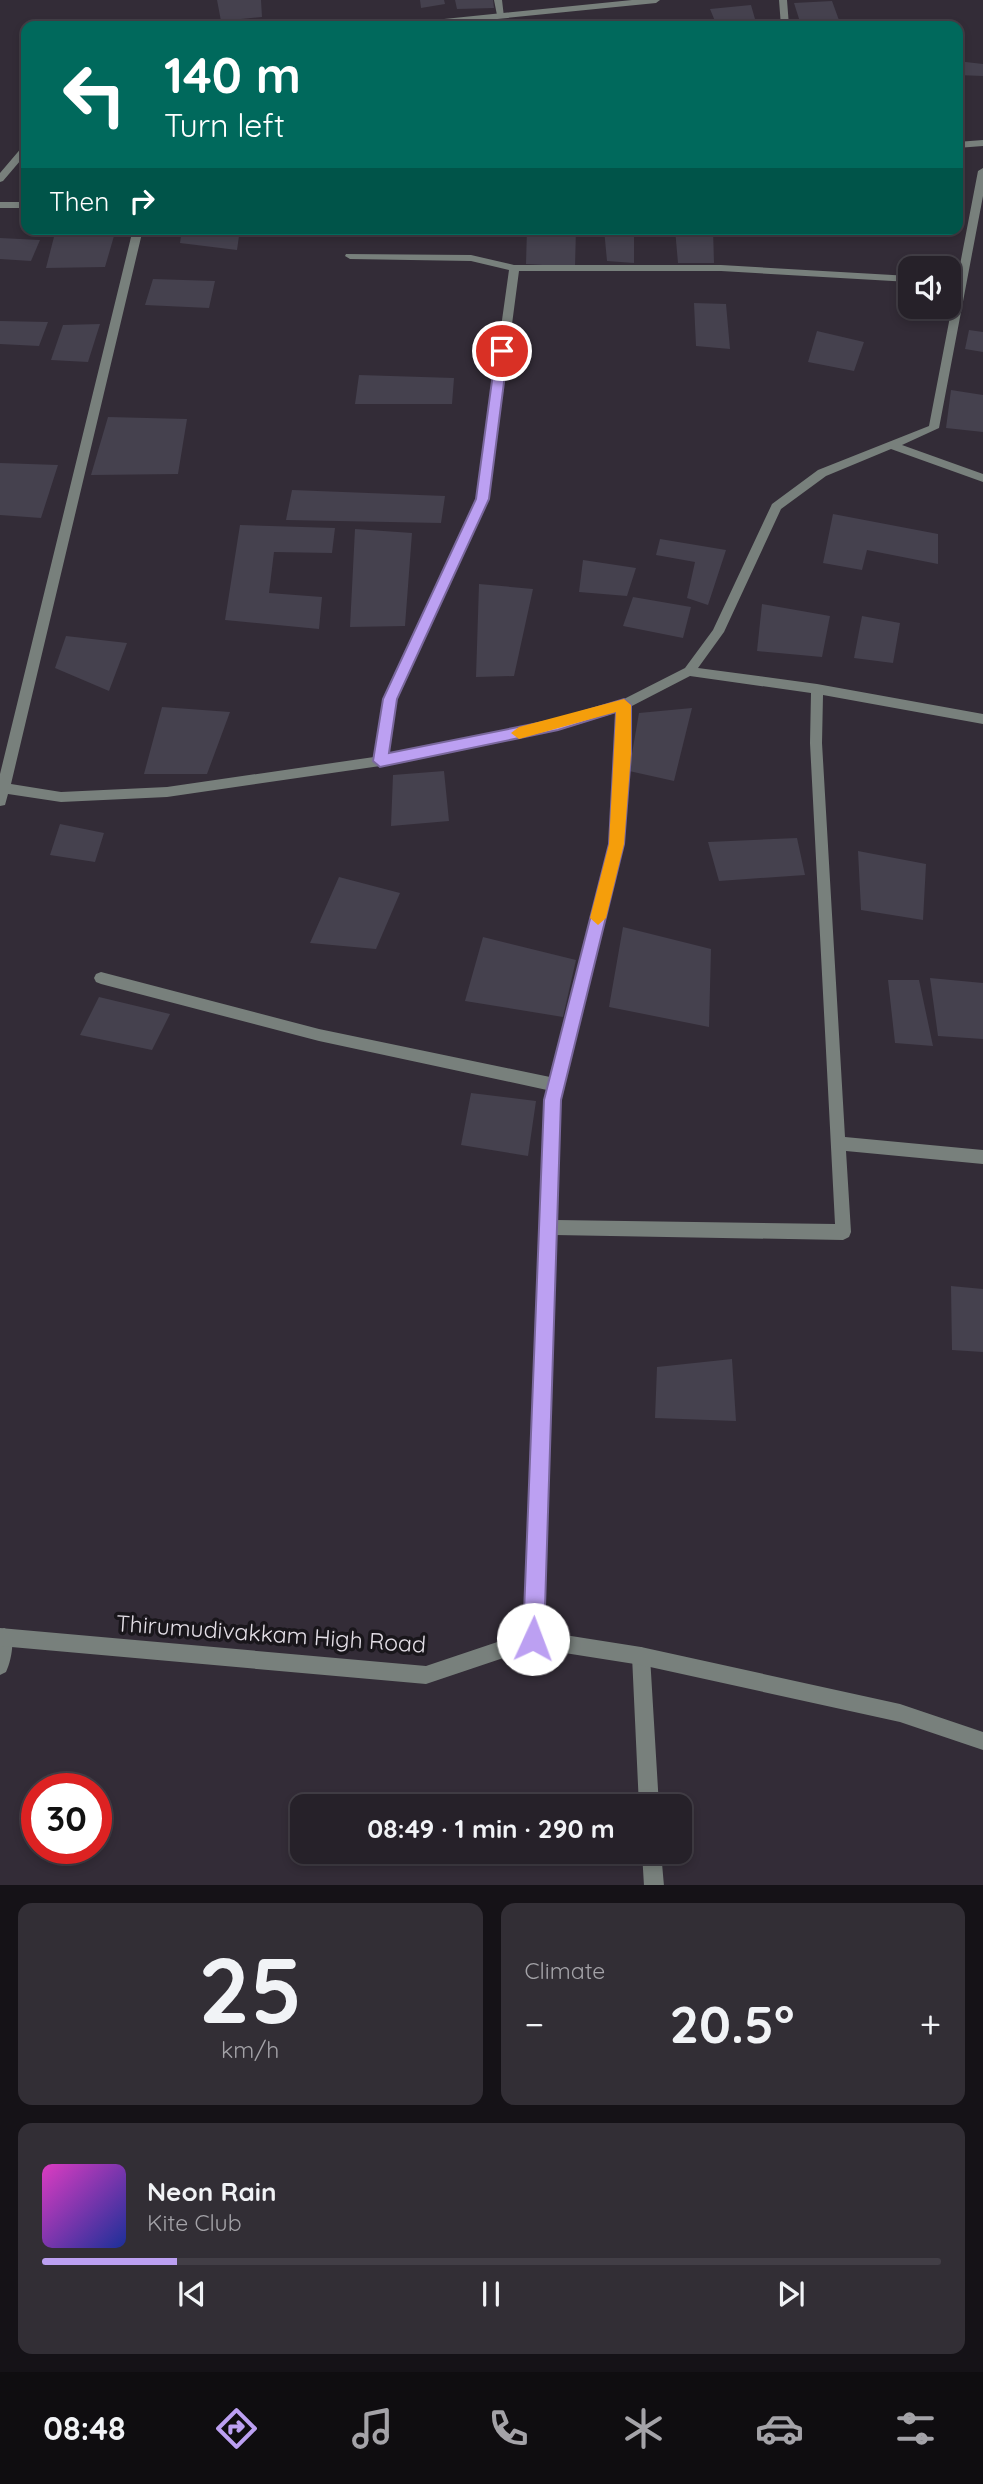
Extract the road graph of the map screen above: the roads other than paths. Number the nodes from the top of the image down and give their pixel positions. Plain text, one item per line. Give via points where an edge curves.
1 (498, 0) edge
2 (656, 0) edge
3 (783, 0) edge
4 (501, 15) junction
5 (449, 21) edge
6 (785, 21) edge
7 (983, 143) edge
8 (963, 145) edge
9 (21, 154) edge
10 (983, 171) edge
11 (0, 179) edge
12 (980, 201) edge
13 (0, 205) edge
14 (21, 205) edge
15 (137, 235) edge
16 (350, 256) dead end
17 (514, 268) junction
18 (898, 278) edge
19 (962, 282) joint
20 (893, 446) junction
21 (983, 478) edge
22 (689, 671) junction
23 (817, 689) junction
24 (624, 705) junction
25 (983, 719) edge
26 (380, 761) junction
27 (1, 792) edge
28 (101, 978) dead end
29 (556, 1085) junction
30 (839, 1143) junction
31 (983, 1157) edge
32 (546, 1227) junction
33 (2, 1637) edge
34 (533, 1639) junction
35 (641, 1656) junction
36 (0, 1666) edge
37 (983, 1741) edge
38 (648, 1794) edge
39 (653, 1864) edge
40 (654, 1885) edge

1 - 4 street
2 - 4 street
3 - 6 street
4 - 5 street
7 - 8 street
9 - 11 street
10 - 12 street
12 - 19 street
13 - 14 street
15 - 27 street
16 - 17 street via 471,258
17 - 18 street via 721,268
17 - 26 street via 483,499 390,699
19 - 20 street via 934,428
20 - 21 street
20 - 22 street via 822,473 776,508 718,632
22 - 23 street
22 - 24 street
23 - 25 street
23 - 30 street via 816,743
24 - 26 street via 558,725
24 - 29 street via 617,844
26 - 27 street via 167,792 61,797
28 - 29 street via 319,1035
29 - 32 street
30 - 31 street
30 - 32 street via 843,1232
32 - 34 street
33 - 34 street, Thirumudivakkam High Road via 426,1675
33 - 36 street
34 - 35 street, Thirumudivakkam High Road
35 - 37 street, Thirumudivakkam High Road via 900,1713
35 - 38 street
39 - 40 street

